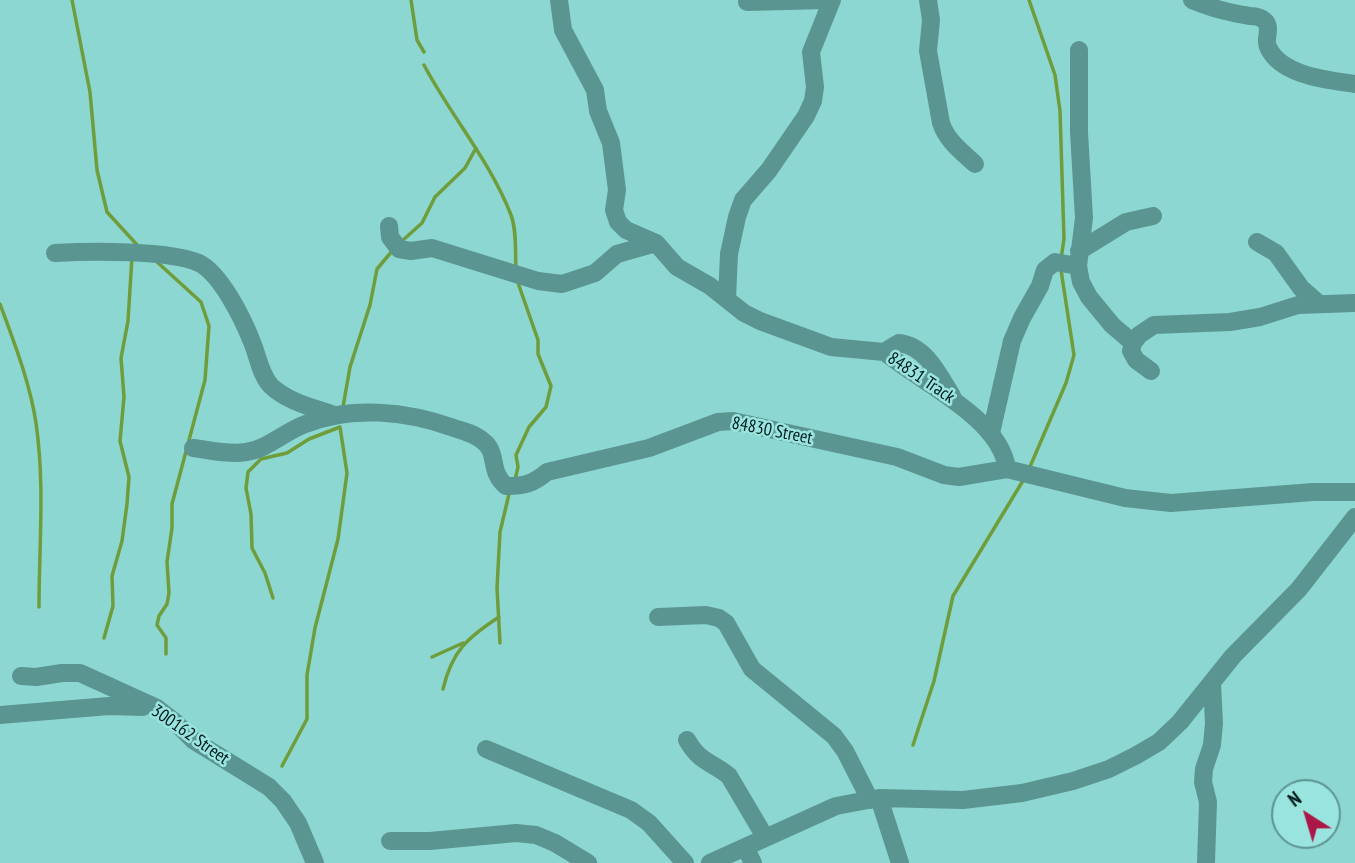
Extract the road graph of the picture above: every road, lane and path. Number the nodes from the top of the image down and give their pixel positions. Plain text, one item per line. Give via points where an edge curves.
1 (559, 0) edge
2 (829, 0) edge
3 (928, 0) edge
4 (1192, 0) edge
5 (747, 2) dead end
6 (1079, 50) dead end
7 (1355, 84) edge
8 (975, 164) dead end
9 (1153, 216) dead end
10 (389, 226) dead end
11 (1257, 242) dead end
12 (656, 243) junction
13 (55, 253) dead end
14 (1079, 258) junction
15 (727, 299) junction
16 (1318, 303) junction
17 (1355, 303) edge
18 (1133, 343) junction
19 (1151, 371) dead end
20 (334, 415) junction
21 (991, 433) junction
22 (192, 448) dead end
23 (1007, 469) junction
24 (1355, 492) edge
25 (1355, 517) edge
26 (658, 617) dead end
27 (22, 676) dead end
28 (1212, 684) junction
29 (157, 708) junction
30 (0, 715) edge
31 (687, 740) dead end
32 (486, 750) dead end
33 (874, 799) junction
34 (765, 837) junction
35 (390, 841) dead end
36 (749, 855) edge
37 (315, 863) edge
38 (588, 863) edge
39 (685, 863) edge
40 (710, 863) edge
41 (901, 863) edge
42 (1206, 863) edge

1 - 12 street via 563,30 595,90 611,144 618,222
2 - 5 street
2 - 15 street via 811,52 813,101 769,170 743,200 729,254
3 - 8 street via 929,51 941,123 953,144
4 - 7 street via 1264,21 1266,45 1275,58 1302,74
6 - 14 street via 1084,218
9 - 14 street via 1126,222
10 - 12 street via 398,248 432,248 509,273 562,284 595,273 617,254
11 - 16 street via 1276,253
12 - 15 street, 84831 Track via 677,267
13 - 20 street via 183,257 201,264 213,273 237,312 268,383 285,397
14 - 18 street via 1089,297
14 - 21 street via 1055,262 1045,270 1012,341
15 - 21 street, 84831 Track via 760,321 831,347 884,352 956,401
16 - 17 street
16 - 18 street via 1230,322 1154,325
18 - 19 street via 1136,360
20 - 22 street, 84830 Street via 300,425 244,453
20 - 23 street, 84830 Street via 394,414 470,433 485,442 498,479 506,486 534,484 547,472 649,448 718,422 733,421 897,457 944,475
21 - 23 street, 84831 Track
23 - 24 street, 84830 Street via 1125,498 1171,503
25 - 28 street via 1299,589
26 - 33 street via 706,615 726,623 752,669 834,736
27 - 29 street, 300162 Street via 80,673
28 - 33 street via 1159,742 1109,769 1022,793 963,800
28 - 42 street via 1212,745 1203,782 1208,802
29 - 30 street via 109,706
29 - 37 street, 300162 Street via 193,740 283,801 299,823
31 - 34 street via 705,762 729,776
32 - 39 street via 631,810
33 - 34 street via 836,806
33 - 41 street
34 - 36 street
35 - 38 street via 537,835
36 - 40 street

